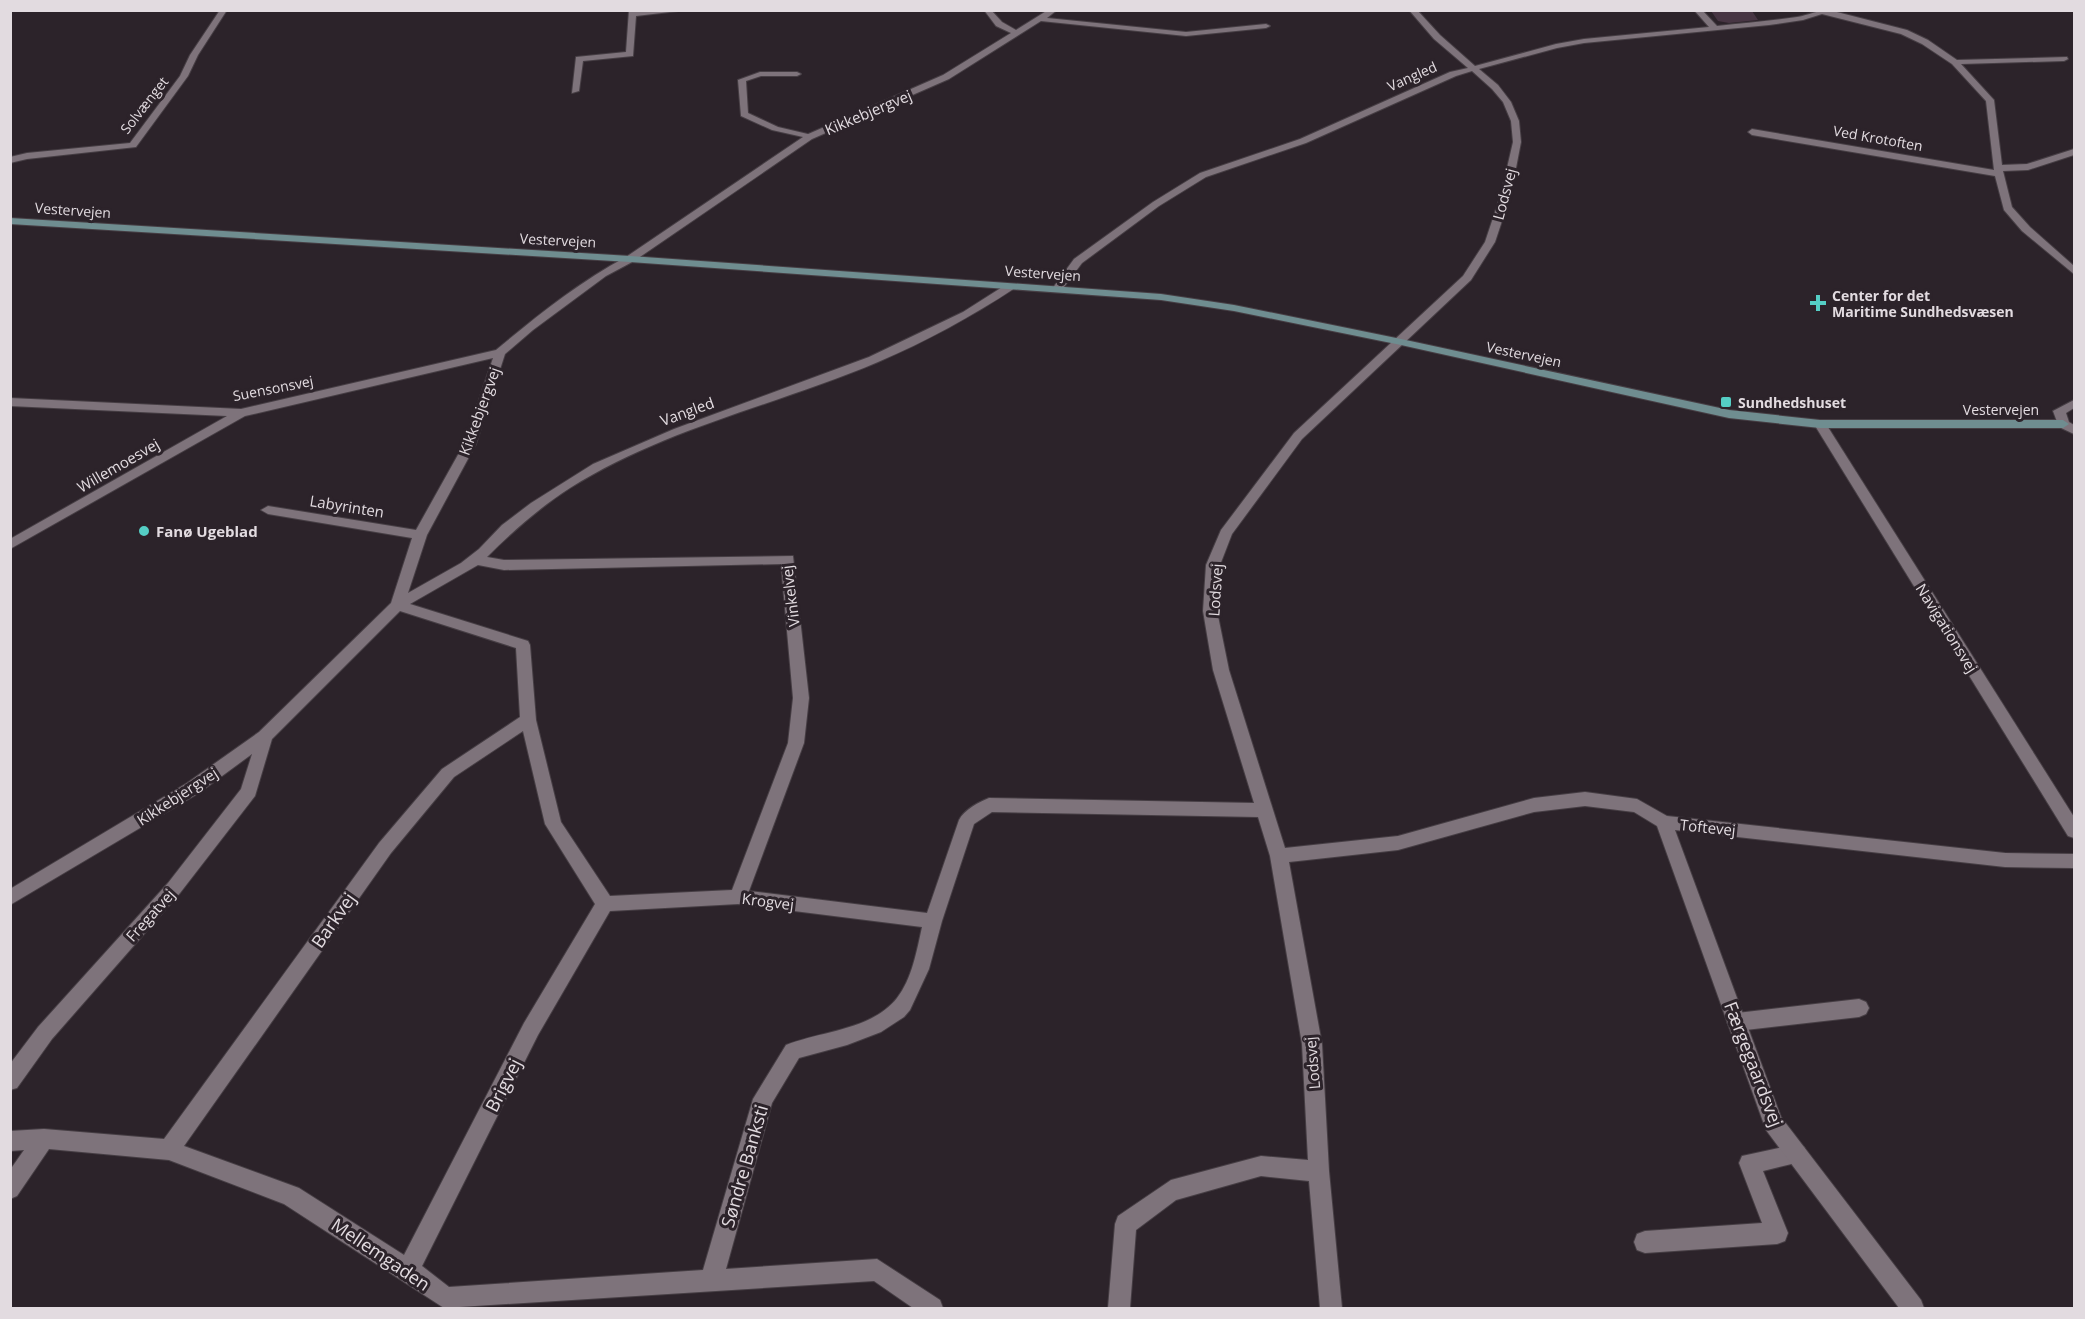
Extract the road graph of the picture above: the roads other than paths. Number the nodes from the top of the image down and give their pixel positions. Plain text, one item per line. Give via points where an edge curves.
1 (224, 10) edge
2 (684, 10) edge
3 (987, 10) edge
4 (1054, 10) edge
5 (1412, 10) edge
6 (1697, 10) edge
7 (1825, 11) edge
8 (632, 12) edge
9 (1039, 19) junction
10 (1266, 26) dead end
11 (1715, 28) junction
12 (1016, 33) junction
13 (2064, 59) dead end
14 (1954, 62) junction
15 (1476, 70) junction
16 (796, 74) dead end
17 (575, 91) dead end
18 (1752, 132) dead end
19 (809, 137) junction
20 (2074, 152) edge
21 (10, 160) edge
22 (1999, 171) junction
23 (10, 221) edge
24 (630, 259) junction
25 (2074, 271) edge
26 (1011, 286) junction
27 (1057, 289) junction
28 (1401, 342) junction
29 (500, 353) junction
30 (10, 402) edge
31 (2074, 404) edge
32 (242, 413) junction
33 (1820, 424) junction
34 (2069, 427) edge
35 (268, 510) dead end
36 (420, 535) junction
37 (10, 545) edge
38 (476, 560) junction
39 (397, 605) junction
40 (528, 720) junction
41 (265, 736) junction
42 (1264, 810) junction
43 (1664, 822) junction
44 (2074, 831) edge
45 (1279, 856) junction
46 (2074, 861) edge
47 (738, 897) junction
48 (10, 898) edge
49 (605, 904) junction
50 (933, 921) junction
51 (1859, 1008) dead end
52 (1737, 1023) junction
53 (10, 1081) edge
54 (44, 1139) junction
55 (10, 1141) edge
56 (170, 1150) junction
57 (1797, 1154) junction
58 (1319, 1171) junction
59 (10, 1189) edge
60 (1645, 1242) dead end
61 (408, 1270) junction
62 (711, 1281) junction
63 (443, 1303) edge
64 (932, 1308) edge
65 (1119, 1308) edge
66 (1331, 1308) edge
67 (1913, 1308) edge

1 - 21 street, Solvænget via 184,76 133,145
2 - 8 street
3 - 12 street via 999,24
4 - 9 street, Kikkebjergvej
5 - 15 street, Lodsvej
6 - 11 street
7 - 11 street, Vangled via 1768,23
7 - 14 street via 1904,32
8 - 17 street via 630,54 579,59
9 - 10 street via 1185,34
9 - 12 street, Kikkebjergvej
11 - 15 street, Vangled via 1584,41 1520,55
12 - 19 street, Kikkebjergvej via 946,77
13 - 14 street
14 - 22 street via 1990,100
15 - 27 street, Vangled via 1453,74 1303,141 1203,175 1078,261
15 - 28 street, Lodsvej via 1507,102 1515,122 1517,142 1506,194 1490,242 1467,278
16 - 19 street via 760,74 741,80 744,114 788,134
18 - 22 street, Ved Krotoften
19 - 24 street, Kikkebjergvej
20 - 22 street, Ved Krotoften via 2028,167
22 - 25 street via 2007,208
23 - 24 street, Vestervejen
24 - 26 street, Vestervejen
24 - 29 street, Kikkebjergvej via 602,274
26 - 27 street, Vestervejen
26 - 38 street, Vangled via 980,308 850,371 691,427 598,467 507,528
27 - 28 street, Vestervejen via 1161,297 1234,308
28 - 33 street, Vestervejen via 1729,414
28 - 42 street, Lodsvej via 1298,436 1226,533 1213,565 1210,611 1221,670
29 - 32 street, Suensonsvej
29 - 36 street, Kikkebjergvej via 470,444
30 - 32 street, Suensonsvej
31 - 34 street via 2059,411
32 - 37 street, Willemoesvej
33 - 34 street, Vestervejen
33 - 44 street, Navigationsvej
35 - 36 street, Labyrinten
36 - 39 street, Kikkebjergvej
38 - 39 street, Vangled
38 - 47 street, Vinkelvej via 504,565 788,559 801,698 796,743
39 - 40 street via 523,645
39 - 41 street, Kikkebjergvej
40 - 49 street via 553,824
40 - 56 street, Barkvej via 448,773 385,848
41 - 48 street, Kikkebjergvej via 193,788
41 - 53 street, Fregatvej via 249,791 174,888 45,1033
42 - 45 street, Lodsvej
42 - 50 street via 989,805 967,820
43 - 45 street, Toftevej via 1637,806 1585,799 1534,805 1398,843
43 - 46 street, Toftevej via 2006,860
43 - 52 street, Færgegaardsvej
45 - 58 street, Lodsvej via 1312,1044
47 - 49 street, Krogvej
47 - 50 street, Krogvej
49 - 61 street, Brigvej via 531,1029
50 - 62 street, Søndre Banksti via 917,978 899,1010 866,1028 793,1051 769,1089
51 - 52 street
52 - 57 street, Færgegaardsvej via 1773,1123
54 - 55 street, Mellemgaden
54 - 56 street, Mellemgaden
54 - 59 street
56 - 61 street, Mellemgaden via 291,1196
57 - 60 street via 1749,1163 1777,1233
57 - 67 street, Færgegaardsvej
58 - 65 street via 1261,1166 1171,1191 1125,1224
58 - 66 street, Lodsvej
61 - 63 street, Mellemgaden
62 - 63 street, Mellemgaden
62 - 64 street, Mellemgaden via 877,1270

